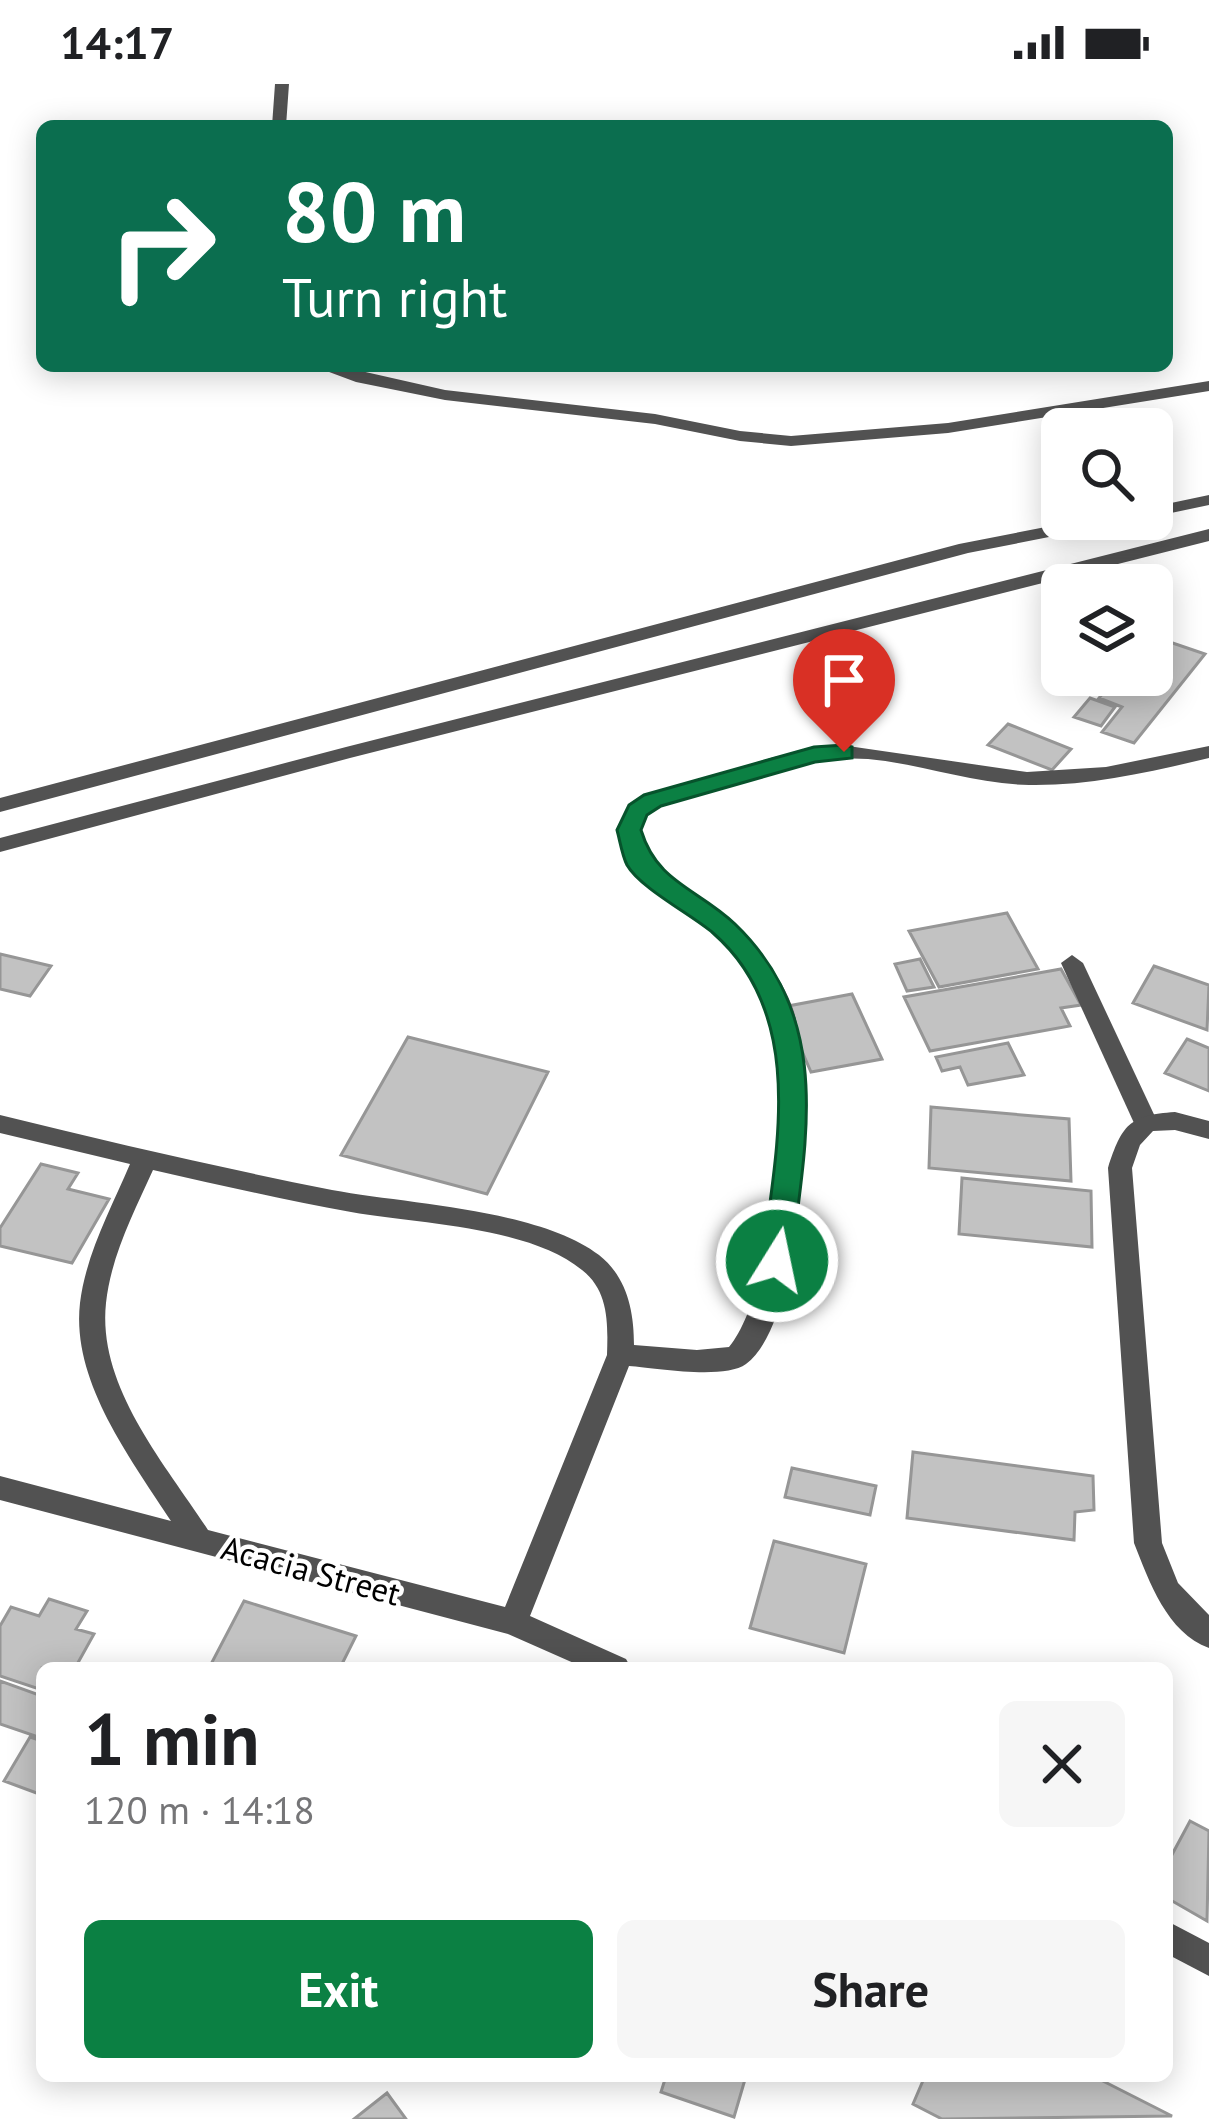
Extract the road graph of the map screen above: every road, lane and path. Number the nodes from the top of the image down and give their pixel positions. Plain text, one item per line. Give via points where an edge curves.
1 (282, 84) edge
2 (279, 120) edge
3 (343, 372) edge
4 (1209, 386) edge
5 (1209, 500) edge
6 (1173, 508) edge
7 (1041, 533) edge
8 (1209, 535) edge
9 (1209, 752) edge
10 (0, 805) edge
11 (0, 845) edge
12 (1072, 963) dead end
13 (1146, 1123) junction
14 (0, 1124) edge
15 (1209, 1130) edge
16 (146, 1160) junction
17 (620, 1355) junction
18 (0, 1488) edge
19 (199, 1540) junction
20 (513, 1622) junction
21 (1209, 1635) edge
22 (603, 1662) edge
23 (1173, 1940) edge
24 (1209, 1960) edge

1 - 2 street
3 - 4 street via 422,394 788,441 999,420
5 - 6 street
7 - 10 street
8 - 11 street
9 - 17 street via 1051,779 868,753 814,755 637,811 629,830 639,864 725,930 781,1007 793,1131 780,1244 755,1334 736,1357
12 - 13 street
13 - 15 street
13 - 21 street via 1120,1168 1148,1543 1167,1591
14 - 16 street
16 - 17 street via 531,1236 578,1254 608,1277 623,1314
16 - 19 street via 101,1274 91,1314 95,1351 103,1382
17 - 20 street
18 - 19 street, Acacia Street
19 - 20 street, Acacia Street
20 - 22 street, Acacia Street
23 - 24 street

